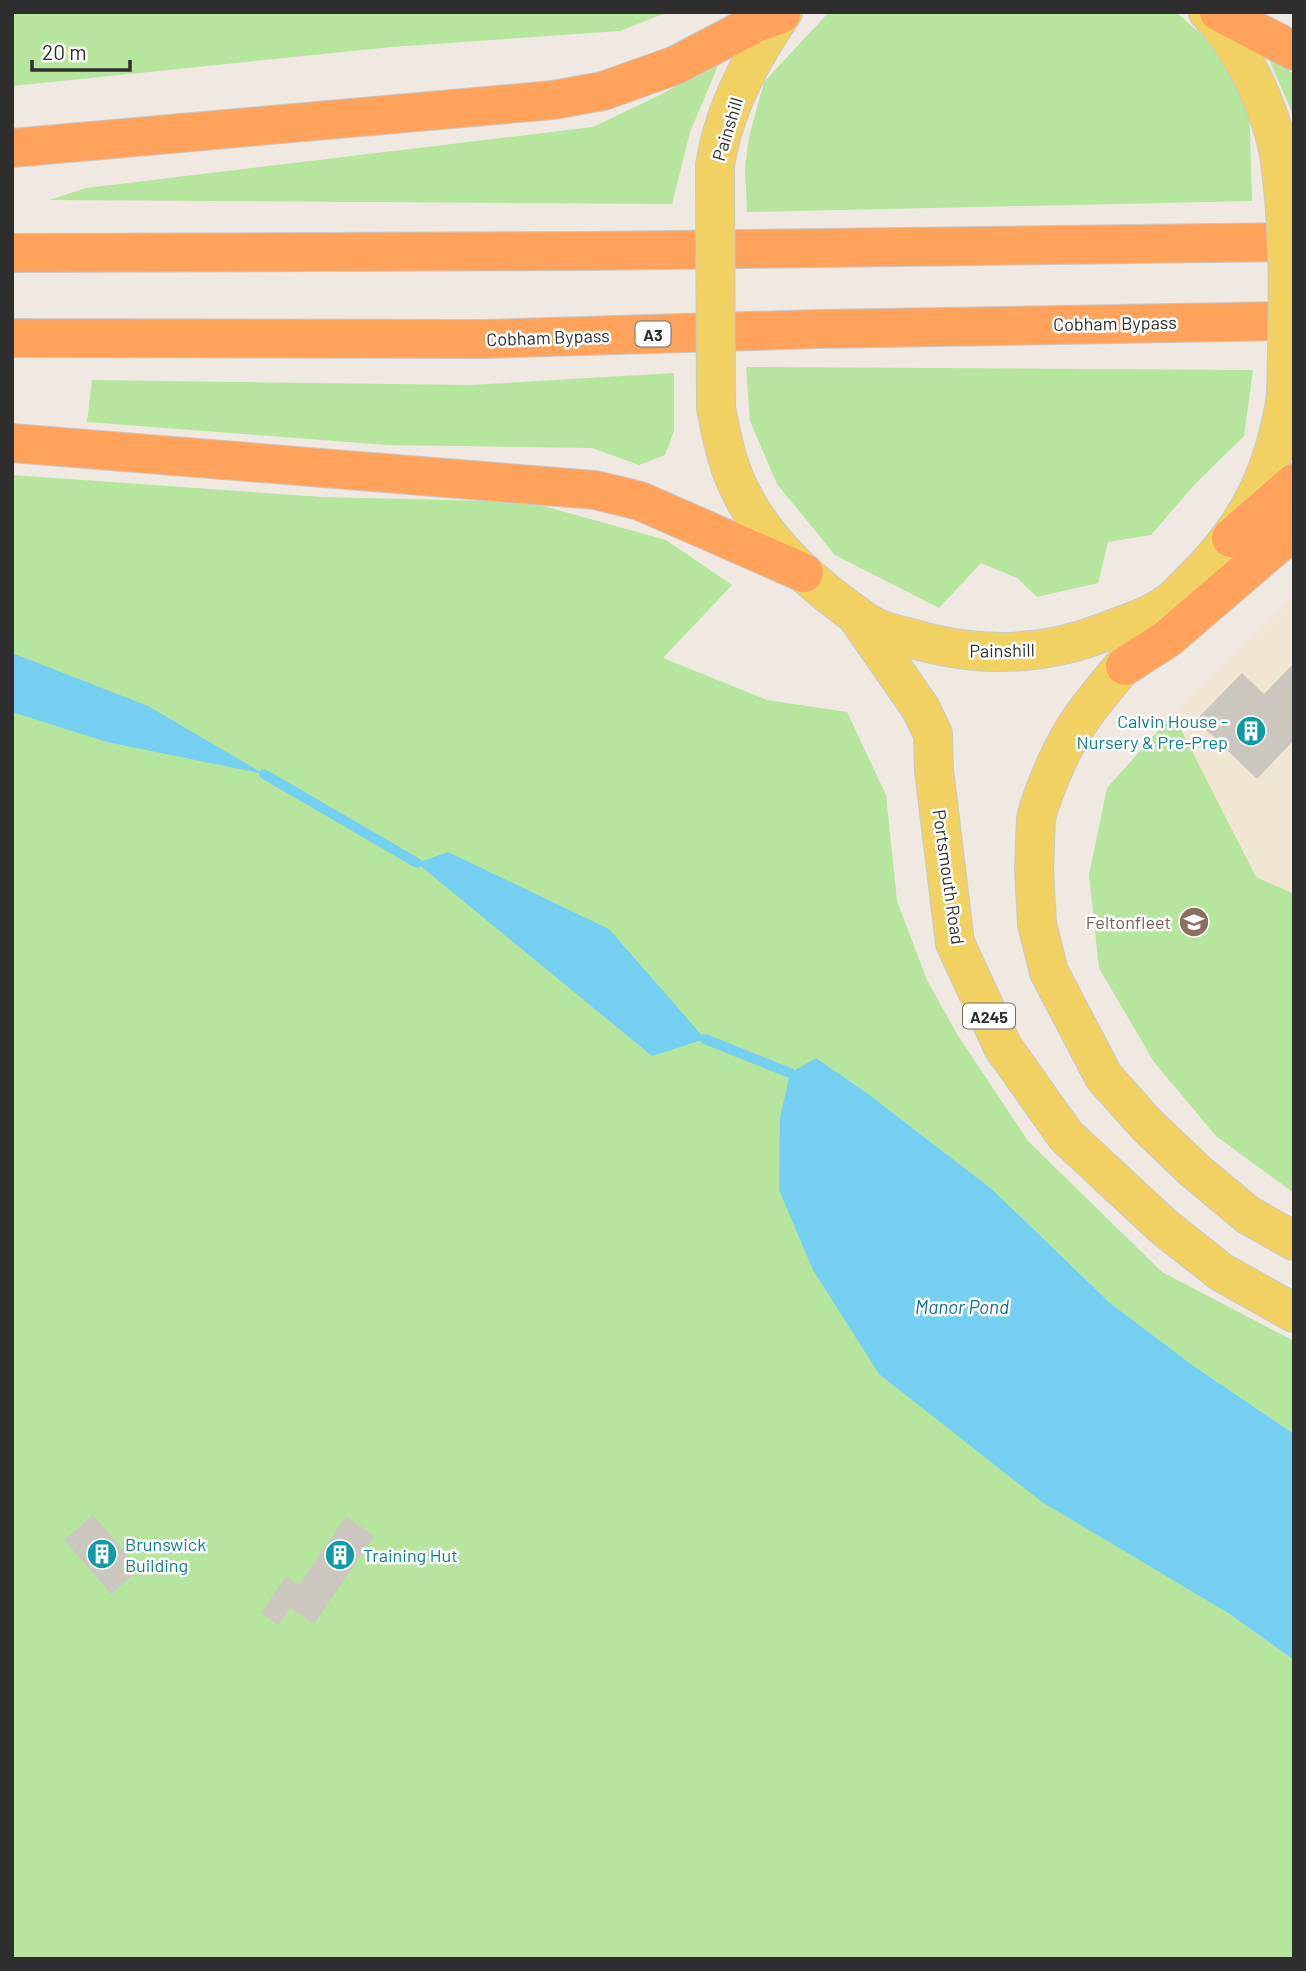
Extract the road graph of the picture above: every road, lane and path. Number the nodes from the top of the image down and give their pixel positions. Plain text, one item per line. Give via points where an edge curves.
1 (1208, 12) edge
2 (1219, 12) edge
3 (782, 13) edge
4 (1294, 51) edge
5 (12, 148) edge
6 (1294, 242) edge
7 (12, 253) edge
8 (1294, 321) edge
9 (12, 338) edge
10 (12, 443) edge
11 (1294, 483) edge
12 (1294, 530) edge
13 (1231, 538) junction
14 (804, 573) junction
15 (1169, 602) junction
16 (856, 615) junction
17 (1125, 666) junction
18 (1294, 1241) edge
19 (1294, 1313) edge

1 - 13 main road, Painshill, bridge via 1237,51 1271,119 1284,184 1286,224 1286,396 1266,475
2 - 4 highway
3 - 5 highway via 676,65 603,91 554,100
3 - 14 main road, Painshill, bridge via 737,93 718,144 716,408 736,483 754,517
6 - 7 highway
8 - 9 highway, Cobham Bypass / A3 via 485,339
10 - 14 highway via 595,490 640,501
11 - 13 highway
12 - 17 highway via 1167,639
13 - 15 main road, Painshill
14 - 16 main road, Painshill
15 - 16 main road, Painshill via 1082,642 1027,652 956,649 879,629
15 - 17 main road
16 - 19 main road, Portsmouth Road / A245 via 933,734 954,943 1003,1047 1066,1136 1164,1227 1221,1272
17 - 18 main road via 1070,736 1036,819 1037,924 1049,972 1104,1077 1146,1124 1248,1215

